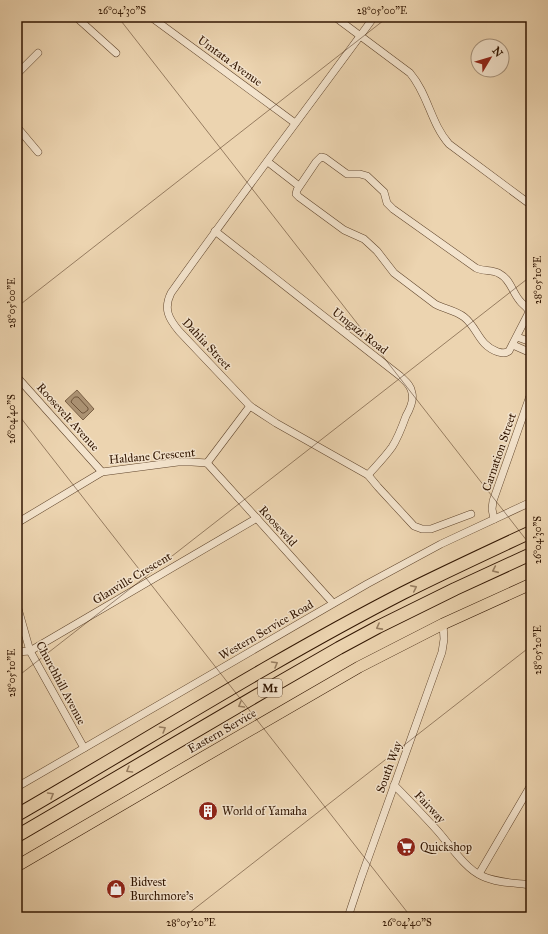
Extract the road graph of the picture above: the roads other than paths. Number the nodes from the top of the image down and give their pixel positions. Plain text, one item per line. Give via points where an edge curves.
1 (76, 17) edge
2 (151, 17) edge
3 (335, 17) edge
4 (374, 17) edge
5 (525, 17) edge
6 (531, 21) edge
7 (360, 36) junction
8 (38, 53) dead end
9 (116, 53) dead end
10 (17, 74) edge
11 (295, 124) junction
12 (17, 127) edge
13 (38, 152) dead end
14 (268, 162) junction
15 (299, 186) junction
16 (531, 205) edge
17 (215, 231) junction
18 (517, 337) junction
19 (531, 342) edge
20 (513, 345) junction
21 (531, 353) edge
22 (17, 377) edge
23 (531, 394) edge
24 (250, 406) junction
25 (208, 463) junction
26 (102, 472) junction
27 (368, 475) junction
28 (531, 502) edge
29 (471, 514) dead end
30 (257, 518) junction
31 (494, 519) junction
32 (17, 523) edge
33 (531, 532) edge
34 (531, 554) edge
35 (531, 584) edge
36 (333, 603) junction
37 (17, 605) edge
38 (443, 624) junction
39 (17, 652) edge
40 (30, 652) junction
41 (84, 748) junction
42 (394, 785) junction
43 (531, 786) edge
44 (17, 787) edge
45 (17, 815) edge
46 (17, 836) edge
47 (17, 866) edge
48 (479, 874) junction
49 (531, 885) edge
50 (348, 917) edge

1 - 9 street
2 - 11 street, Umtata Avenue
3 - 7 street
4 - 7 street, Dahlia Street
5 - 6 street
7 - 11 street, Dahlia Street
7 - 16 street via 412,74 449,144
8 - 10 street
11 - 14 street, Dahlia Street
12 - 13 street
14 - 15 street
14 - 17 street, Dahlia Street
15 - 18 street via 321,157 348,174 358,173 367,176 384,192 387,203 393,209 476,268 501,274 508,281 528,311
15 - 20 street via 296,194 301,199 344,230 364,239 394,273 432,301 462,316 486,345 503,353 509,352
17 - 24 street, Dahlia Street via 170,293 166,305 167,312 179,331
17 - 27 street, Umgazi Road via 408,383 413,394 402,428 388,452
18 - 19 street
18 - 20 street
20 - 21 street
22 - 26 street, Roosevelt Avenue
23 - 31 street, Carnation Street via 492,505
24 - 25 street
24 - 27 street, Dahlia Street
25 - 26 street, Haldane Crescent via 178,462
25 - 30 street, Rooseveld
26 - 32 street, Haldane Crescent
27 - 29 street, Dahlia Street via 418,528 431,529
28 - 31 street, Western Service Road
30 - 36 street, Rooseveld
30 - 40 street, Glanville Crescent
31 - 36 street, Western Service Road via 441,544
45 -> 33 highway, M1 via 316,640 403,593
34 -> 46 highway, M1 via 448,592 291,675
35 - 38 main road, Eastern Service
36 - 41 street, Western Service Road
37 - 40 street, Churchhill Avenue
38 - 42 street, South Way via 442,652
38 - 47 main road, Eastern Service via 359,667
39 - 40 street
40 - 41 street, Churchhill Avenue
41 - 44 street, Western Service Road
42 - 48 street, Fairway via 465,863
42 - 50 street, South Way
43 - 48 street
48 - 49 street, Fairway via 500,881

